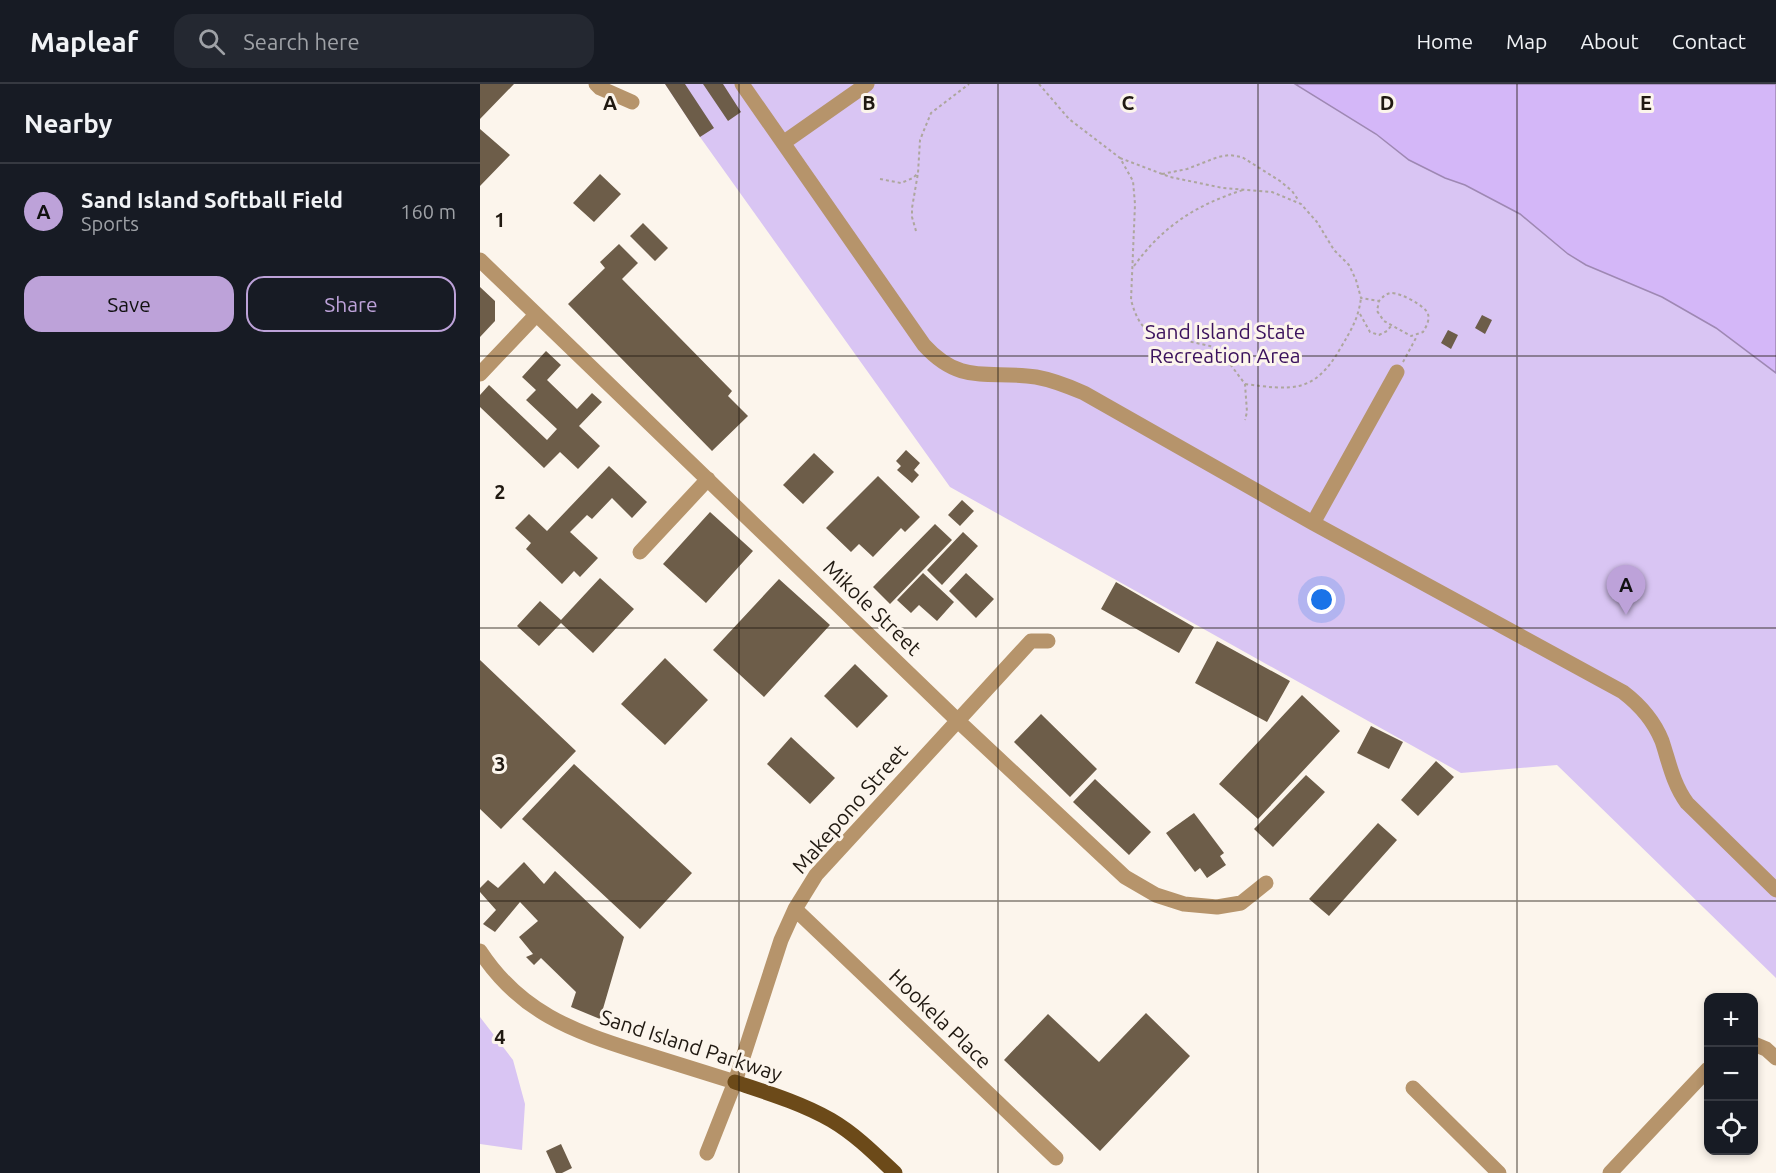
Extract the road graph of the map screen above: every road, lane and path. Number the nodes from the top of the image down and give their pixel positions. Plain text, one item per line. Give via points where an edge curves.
1 (596, 84) edge
2 (742, 84) edge
3 (867, 84) edge
4 (969, 84) edge
5 (1039, 84) edge
6 (632, 102) dead end
7 (783, 143) junction
8 (1120, 158) junction
9 (918, 173) junction
10 (1162, 174) junction
11 (880, 179) dead end
12 (1245, 189) junction
13 (1300, 204) junction
14 (916, 231) dead end
15 (480, 260) edge
16 (1133, 267) junction
17 (1361, 298) junction
18 (1379, 301) junction
19 (1360, 314) junction
20 (536, 315) junction
21 (1391, 325) junction
22 (1417, 336) junction
23 (1397, 372) joint
24 (480, 374) edge
25 (1245, 384) junction
26 (1245, 420) dead end
27 (708, 479) junction
28 (1314, 523) junction
29 (640, 552) dead end
30 (1048, 641) dead end
31 (957, 720) junction
32 (1266, 883) dead end
33 (1776, 890) edge
34 (795, 909) junction
35 (480, 951) edge
36 (1758, 1046) edge
37 (1776, 1058) edge
38 (1704, 1073) edge
39 (735, 1082) junction
40 (1413, 1088) dead end
41 (707, 1153) dead end
42 (1056, 1158) dead end
43 (896, 1173) edge
44 (1499, 1173) edge
45 (1611, 1173) edge

1 - 6 street
2 - 7 street
3 - 7 street
4 - 9 path via 931,113 920,140
5 - 8 path via 1070,119
7 - 28 street via 924,345 938,359 966,373 1034,377 1072,388
8 - 10 path
8 - 16 path via 1135,191
9 - 11 path via 901,183
9 - 14 path via 912,208
10 - 12 path via 1213,187
10 - 13 path via 1218,157 1242,157 1280,181
12 - 13 path via 1272,192
12 - 16 path via 1204,204 1180,218 1148,247
13 - 17 path via 1349,265
15 - 20 street, Mikole Street
16 - 25 path via 1131,300 1143,327 1151,333 1221,352
17 - 18 path
17 - 19 path
18 - 21 path via 1377,310
18 - 22 path via 1393,292 1425,309 1427,326
19 - 21 path via 1371,332 1379,335
19 - 25 path via 1322,375 1302,385 1281,389
20 - 24 street
20 - 27 street, Mikole Street
21 - 22 path
22 - 23 path
23 - 28 street
25 - 26 path
27 - 29 street
27 - 31 street, Mikole Street
28 - 33 street via 1633,700 1656,728 1676,785 1687,803
30 - 31 street, Makepono Street via 1031,641
31 - 32 street, Mikole Street via 1125,877 1156,895 1184,904 1217,906 1241,903
31 - 34 street, Makepono Street via 816,875
34 - 39 street, Makepono Street via 781,940
34 - 42 street, Hookela Place
35 - 39 street, Sand Island Parkway via 512,989 538,1011 567,1027
36 - 37 street
38 - 45 street
39 - 41 street, Makepono Street
39 - 43 main road, Sand Island Parkway via 791,1100 832,1120 867,1145
40 - 44 street

